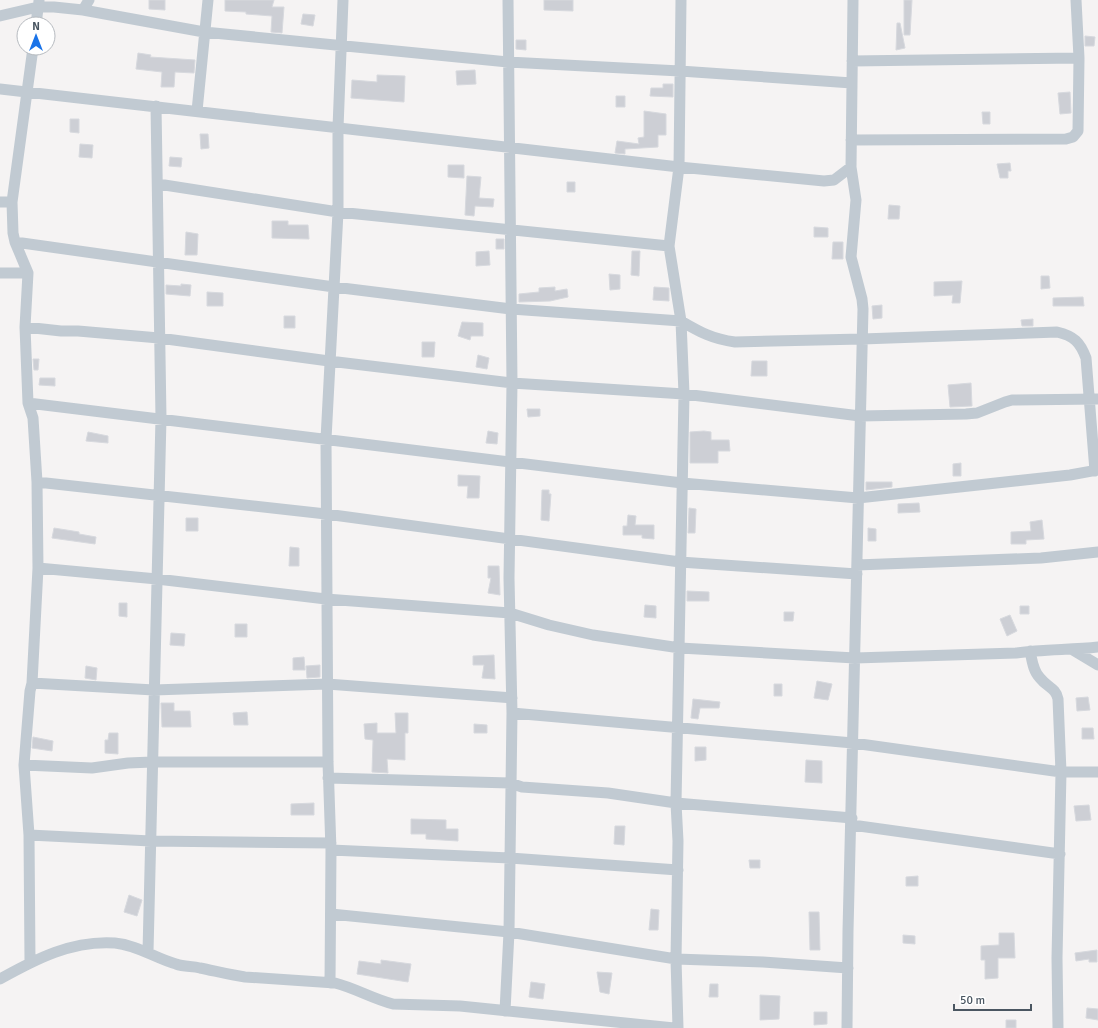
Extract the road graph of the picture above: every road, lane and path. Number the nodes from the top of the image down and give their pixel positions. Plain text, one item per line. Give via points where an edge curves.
1 (90, 0) edge
2 (208, 0) edge
3 (343, 0) edge
4 (508, 0) edge
5 (681, 0) edge
6 (853, 0) edge
7 (1076, 0) edge
8 (39, 4) edge
9 (83, 10) junction
10 (0, 16) edge
11 (37, 16) edge
12 (204, 32) junction
13 (342, 46) junction
14 (32, 56) edge
15 (1079, 58) junction
16 (852, 61) junction
17 (508, 62) junction
18 (680, 71) junction
19 (852, 83) junction
20 (0, 89) edge
21 (28, 92) junction
22 (156, 106) junction
23 (196, 111) junction
24 (338, 128) junction
25 (851, 140) junction
26 (509, 148) junction
27 (679, 167) junction
28 (851, 168) junction
29 (158, 184) junction
30 (0, 202) edge
31 (12, 202) junction
32 (338, 212) junction
33 (510, 230) junction
34 (15, 242) junction
35 (668, 246) junction
36 (158, 263) junction
37 (0, 273) edge
38 (28, 273) junction
39 (334, 287) junction
40 (511, 309) junction
41 (681, 321) junction
42 (25, 327) junction
43 (158, 338) junction
44 (862, 339) junction
45 (329, 361) junction
46 (512, 383) junction
47 (684, 394) junction
48 (1094, 399) edge
49 (28, 403) junction
50 (860, 416) junction
51 (161, 418) junction
52 (326, 439) junction
53 (510, 462) junction
54 (1096, 471) edge
55 (37, 482) junction
56 (682, 483) junction
57 (159, 495) junction
58 (858, 498) junction
59 (326, 514) junction
60 (509, 538) junction
61 (1098, 552) edge
62 (680, 562) junction
63 (38, 568) junction
64 (857, 570) junction
65 (157, 579) junction
66 (326, 599) junction
67 (510, 613) junction
68 (1098, 647) edge
69 (680, 648) junction
70 (1073, 650) junction
71 (1030, 651) junction
72 (855, 658) junction
73 (1098, 666) edge
74 (32, 683) junction
75 (328, 684) junction
76 (154, 690) junction
77 (512, 698) junction
78 (512, 713) junction
79 (677, 728) junction
80 (853, 743) junction
81 (152, 762) junction
82 (328, 762) junction
83 (24, 765) junction
84 (1061, 772) junction
85 (1098, 772) edge
86 (328, 778) junction
87 (510, 783) junction
88 (676, 803) junction
89 (852, 822) junction
90 (29, 835) junction
91 (151, 841) junction
92 (331, 846) junction
93 (1060, 854) junction
94 (510, 858) junction
95 (678, 870) junction
96 (331, 914) junction
97 (509, 932) junction
98 (148, 952) junction
99 (676, 959) junction
100 (30, 962) junction
101 (848, 968) junction
102 (0, 979) edge
103 (330, 983) junction
104 (505, 1011) junction
105 (674, 1028) edge
106 (678, 1028) edge
107 (847, 1028) edge
108 (1058, 1028) edge

1 - 9 street
2 - 12 street
3 - 13 street
4 - 17 street
5 - 18 street
6 - 16 street
7 - 15 street
8 - 9 street
8 - 10 street
8 - 11 street
9 - 12 street
12 - 13 street
12 - 23 street
13 - 17 street
13 - 24 street
14 - 21 street
15 - 16 street
15 - 25 street via 1078,131 1073,137
16 - 19 street
17 - 18 street
17 - 26 street
18 - 19 street
18 - 27 street
19 - 25 street
20 - 21 street
21 - 22 street
21 - 31 street
22 - 23 street
22 - 29 street
23 - 24 street
24 - 26 street
24 - 32 street
25 - 28 street
26 - 27 street
26 - 33 street
27 - 28 street via 824,181 834,180
27 - 35 street
28 - 44 street via 856,200 851,257 862,299
29 - 32 street
29 - 36 street
30 - 31 street
31 - 34 street
32 - 33 street
32 - 39 street
33 - 35 street
33 - 40 street
34 - 36 street
34 - 38 street
35 - 41 street
36 - 39 street
36 - 43 street
37 - 38 street
38 - 42 street
39 - 40 street
39 - 45 street
40 - 41 street
40 - 46 street
41 - 44 street via 707,336 734,342
41 - 47 street
42 - 43 street
42 - 49 street
43 - 45 street
43 - 51 street
44 - 48 street via 1058,332 1067,334 1083,348
44 - 50 street
45 - 46 street
45 - 52 street
46 - 47 street
46 - 53 street
47 - 50 street
47 - 56 street
48 - 50 street via 1012,400 977,413 966,414
48 - 54 street
49 - 51 street
49 - 55 street via 33,418
50 - 58 street
51 - 52 street
51 - 57 street
52 - 53 street
52 - 59 street
53 - 56 street
53 - 60 street
54 - 58 street
55 - 57 street
55 - 63 street
56 - 58 street
56 - 62 street
57 - 59 street
57 - 65 street
58 - 64 street
59 - 60 street
59 - 66 street
60 - 62 street
60 - 67 street
61 - 64 street
62 - 64 street
62 - 69 street
63 - 65 street
63 - 74 street
64 - 72 street
65 - 66 street
65 - 76 street
66 - 67 street
66 - 75 street
67 - 69 street via 593,635
67 - 77 street
68 - 70 street
69 - 72 street
69 - 79 street
70 - 71 street
70 - 73 street
71 - 72 street
71 - 84 street via 1032,663 1040,678 1057,694
72 - 80 street
74 - 76 street
74 - 83 street
75 - 76 street
75 - 77 street
75 - 82 street
76 - 81 street
77 - 78 street
78 - 79 street
78 - 87 street
79 - 80 street
79 - 88 street
80 - 84 street
80 - 89 street
81 - 82 street
81 - 83 street via 92,768
81 - 91 street
82 - 86 street
83 - 90 street
84 - 85 street
84 - 93 street
86 - 87 street
86 - 92 street
87 - 88 street via 539,789 608,793
87 - 94 street
88 - 89 street
88 - 95 street
89 - 93 street
89 - 101 street
90 - 91 street
90 - 100 street
91 - 92 street
91 - 98 street
92 - 94 street
92 - 96 street
93 - 108 street
94 - 95 street
94 - 97 street
95 - 99 street
96 - 97 street
96 - 103 street
97 - 99 street
97 - 104 street
98 - 100 street via 115,943 84,944
98 - 103 street via 176,964 245,977
99 - 101 street
99 - 106 street
100 - 102 street
101 - 107 street
103 - 104 street via 393,1004 460,1006
104 - 105 street

